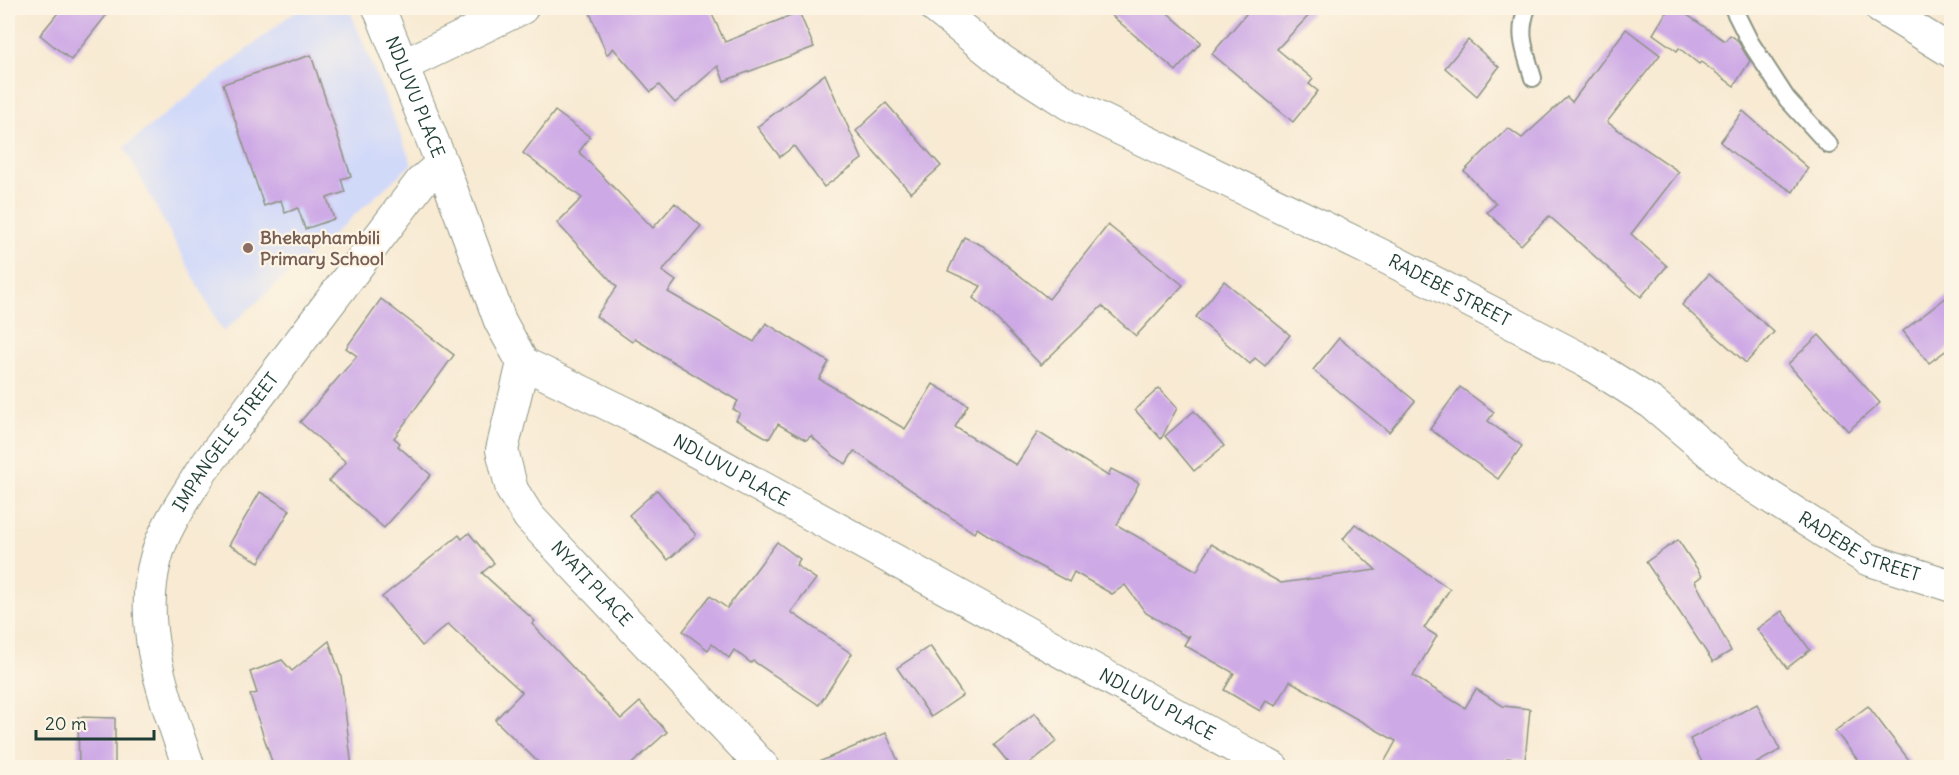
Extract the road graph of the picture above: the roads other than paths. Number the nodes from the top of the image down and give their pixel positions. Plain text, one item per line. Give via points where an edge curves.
1 (379, 8) edge
2 (522, 8) edge
3 (936, 8) edge
4 (1527, 8) edge
5 (1733, 8) edge
6 (1881, 8) edge
7 (1952, 52) edge
8 (402, 66) junction
9 (1533, 78) dead end
10 (1829, 145) dead end
11 (442, 164) junction
12 (523, 363) junction
13 (1952, 586) edge
14 (189, 768) edge
15 (764, 768) edge
16 (1273, 768) edge

1 - 8 street, NDLUVU PLACE
2 - 8 street
3 - 13 street, RADEBE STREET via 1002,61 1069,104 1389,259 1587,362 1652,403 1739,477 1867,559
4 - 9 lane via 1521,24
5 - 10 lane via 1787,99
6 - 7 street
8 - 11 street, NDLUVU PLACE
11 - 12 street, NDLUVU PLACE via 500,321
11 - 14 street, IMPANGELE STREET via 421,182 201,472 172,520 156,557 149,603 157,670
12 - 15 street, NYATI PLACE via 502,450 512,490 530,517
12 - 16 street, NDLUVU PLACE via 630,415

